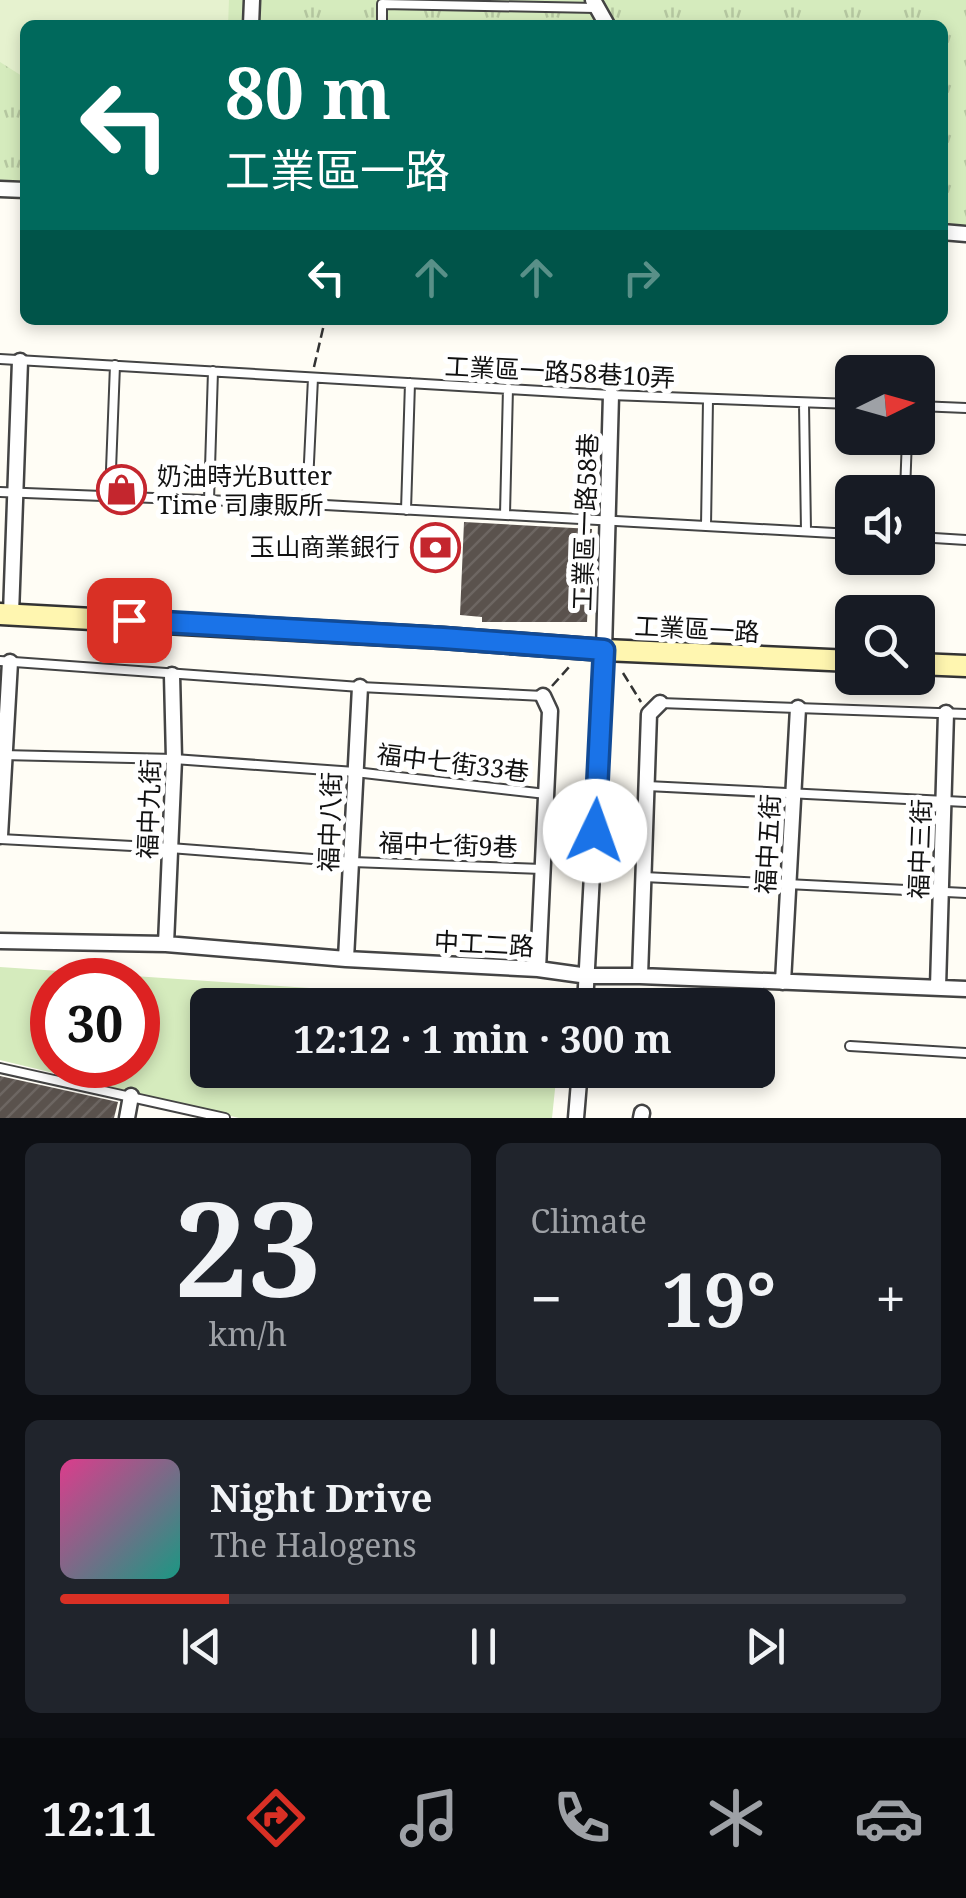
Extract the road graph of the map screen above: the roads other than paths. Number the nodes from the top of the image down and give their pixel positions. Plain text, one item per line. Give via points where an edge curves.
1 (595, 4) edge
2 (382, 20) edge
3 (0, 360) edge
4 (20, 361) junction
5 (114, 364) junction
6 (213, 371) junction
7 (313, 378) junction
8 (410, 383) junction
9 (508, 388) junction
10 (611, 395) junction
11 (708, 400) junction
12 (804, 404) junction
13 (835, 404) edge
14 (935, 407) edge
15 (966, 408) edge
16 (8, 492) edge
17 (110, 496) junction
18 (209, 500) junction
19 (307, 504) junction
20 (406, 510) junction
21 (505, 514) junction
22 (606, 519) junction
23 (706, 526) junction
24 (806, 531) junction
25 (835, 533) edge
26 (935, 538) edge
27 (966, 540) edge
28 (6, 614) edge
29 (604, 650) junction
30 (835, 660) edge
31 (5, 662) edge
32 (935, 665) edge
33 (966, 666) edge
34 (172, 675) junction
35 (360, 687) junction
36 (544, 696) joint
37 (798, 708) junction
38 (654, 709) joint
39 (946, 713) junction
40 (966, 714) edge
41 (2, 755) edge
42 (174, 760) junction
43 (355, 772) junction
44 (647, 786) junction
45 (793, 793) junction
46 (546, 794) junction
47 (944, 801) junction
48 (966, 802) edge
49 (0, 838) edge
50 (170, 848) junction
51 (352, 862) junction
52 (542, 869) junction
53 (644, 878) junction
54 (788, 884) junction
55 (941, 892) junction
56 (966, 892) edge
57 (0, 941) edge
58 (166, 944) junction
59 (346, 959) junction
60 (538, 969) junction
61 (588, 976) junction
62 (640, 976) junction
63 (783, 982) junction
64 (938, 987) junction
65 (587, 988) edge
66 (966, 989) edge
67 (850, 1046) dead end
68 (966, 1053) edge
69 (0, 1068) edge
70 (578, 1088) edge
71 (131, 1096) junction
72 (127, 1118) edge
73 (225, 1118) edge
74 (576, 1118) edge

1 - 2 lane via 382,4
3 - 4 lane, 工業區一路58巷10弄
4 - 5 lane, 工業區一路58巷10弄
4 - 16 street
5 - 6 lane, 工業區一路58巷10弄
5 - 17 lane
6 - 7 lane, 工業區一路58巷10弄
6 - 18 lane
7 - 8 lane, 工業區一路58巷10弄
7 - 19 lane
8 - 9 lane, 工業區一路58巷10弄
8 - 20 lane
9 - 10 lane, 工業區一路58巷10弄
9 - 21 lane
10 - 11 lane, 工業區一路58巷10弄
10 - 22 street, 工業區一路58巷
11 - 12 lane, 工業區一路58巷10弄
11 - 23 lane, 工業區一路58巷10弄
12 - 13 lane, 工業區一路58巷10弄
12 - 24 lane
14 - 15 lane
16 - 17 lane
16 - 28 street
17 - 18 lane
18 - 19 lane
19 - 20 lane
20 - 21 lane
21 - 22 lane
22 - 23 lane
22 - 29 street, 工業區一路58巷
23 - 24 lane
24 - 25 lane
26 - 27 lane
28 - 29 street, 工業區一路
29 - 30 street, 工業區一路
29 - 61 street, 工業區一路58巷
31 - 34 lane
31 - 41 street
32 - 33 street
34 - 35 lane
34 - 42 street, 福中九街
35 - 36 lane
35 - 43 street, 福中八街
36 - 46 street via 550,711
37 - 38 lane
37 - 39 lane
37 - 45 street, 福中五街
38 - 44 street
39 - 40 lane
39 - 47 street, 福中三街
41 - 42 lane, 福中七街33巷
41 - 49 street
42 - 43 lane, 福中七街33巷
42 - 50 street, 福中九街
43 - 46 lane, 福中七街33巷
43 - 51 street, 福中八街
44 - 45 lane
44 - 53 street
45 - 47 lane
45 - 54 street, 福中五街
46 - 52 street
47 - 48 lane
47 - 55 street, 福中三街
49 - 50 lane, 福中七街9巷
50 - 51 lane, 福中七街9巷
50 - 58 street, 福中九街
51 - 52 lane, 福中七街9巷
51 - 59 street, 福中八街
52 - 60 street
53 - 54 lane
53 - 62 street
54 - 55 lane
54 - 63 street, 福中五街
55 - 56 lane
55 - 64 street, 福中三街
57 - 58 street, 中工二路
58 - 59 street, 中工二路
59 - 60 street, 中工二路
60 - 61 street, 中工二路
61 - 62 street, 中工二路
61 - 65 street, 工業區一路58巷
62 - 63 street, 中工二路
63 - 64 street, 中工二路
64 - 66 street, 中工二路
67 - 68 lane
69 - 71 lane
70 - 74 street
71 - 72 street
71 - 73 lane

